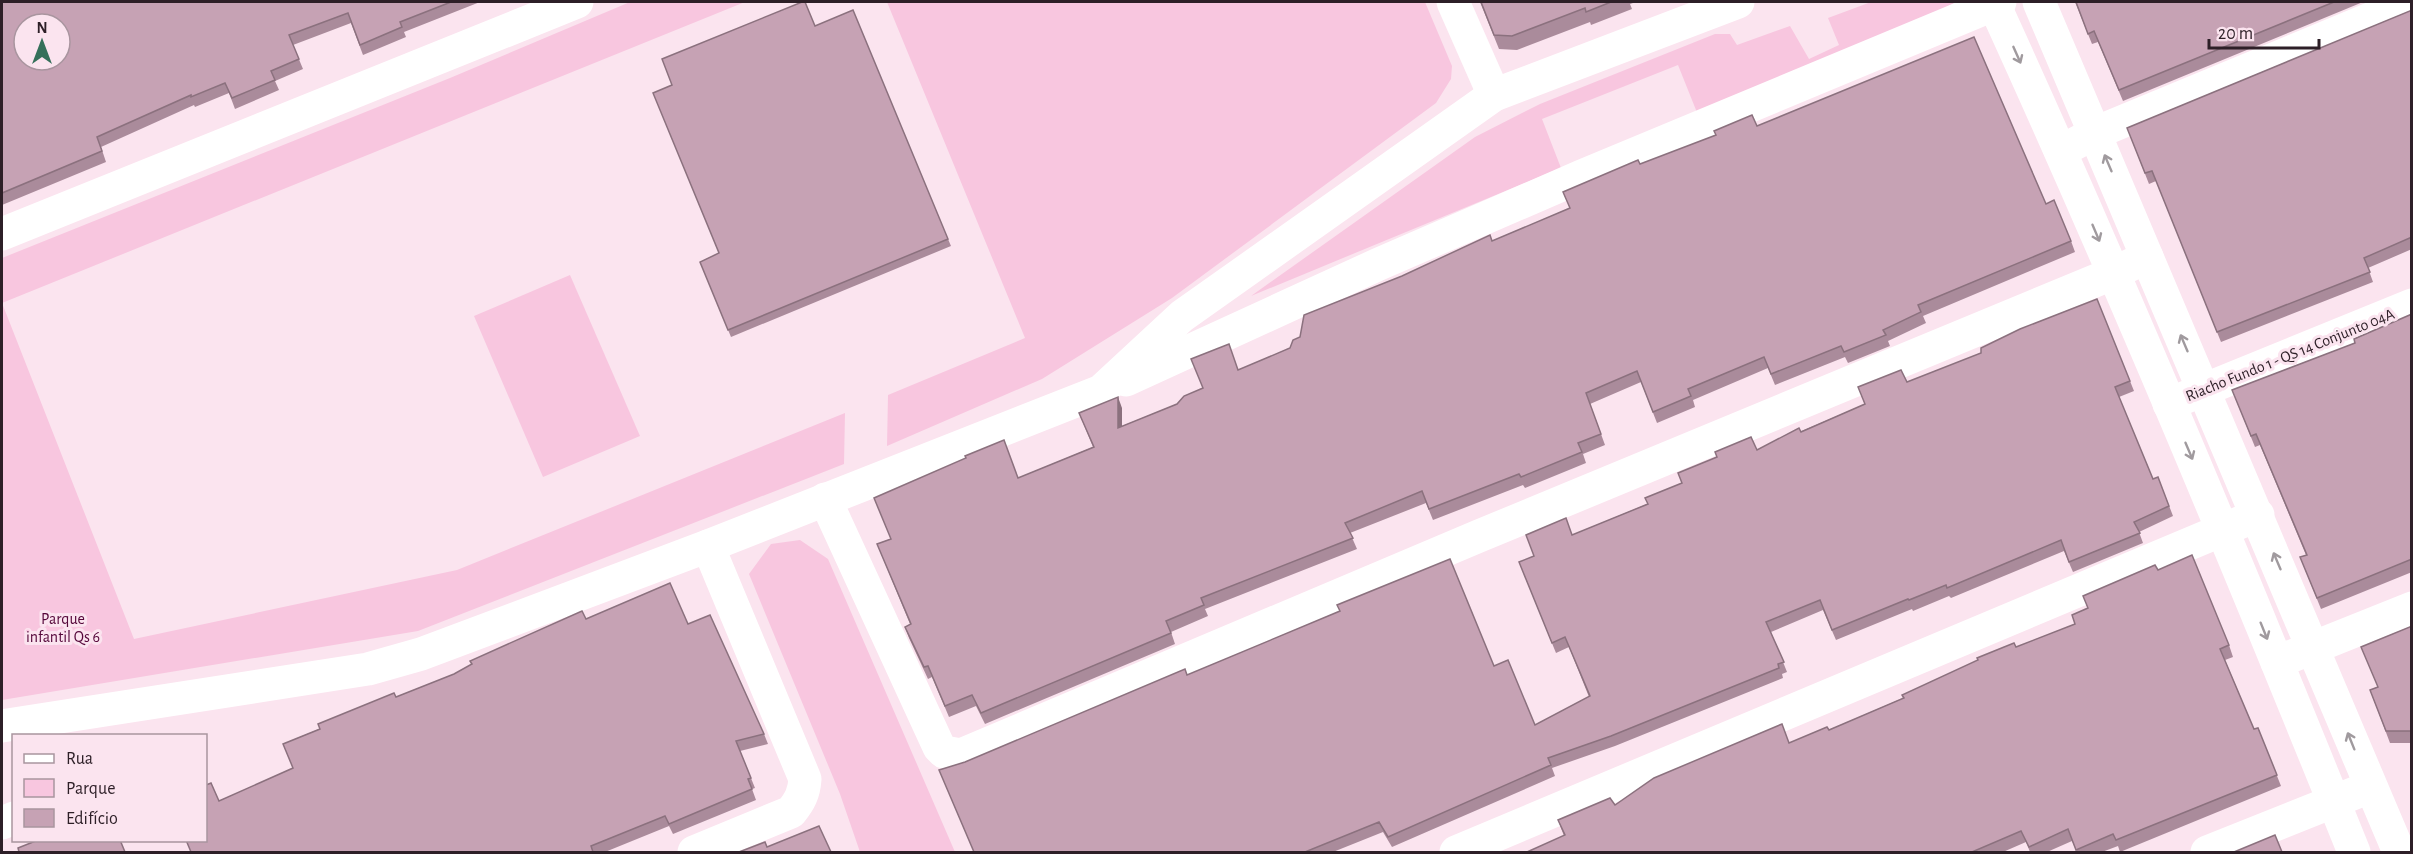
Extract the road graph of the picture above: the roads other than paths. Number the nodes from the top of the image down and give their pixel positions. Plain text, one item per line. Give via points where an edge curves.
1 (1453, 2) edge
2 (1996, 2) edge
3 (2040, 2) edge
4 (2411, 2) edge
5 (1730, 3) edge
6 (563, 4) edge
7 (1494, 95) junction
8 (2095, 133) junction
9 (2061, 151) junction
10 (2, 234) edge
11 (2148, 257) junction
12 (2114, 273) junction
13 (2412, 305) edge
14 (2205, 390) junction
15 (1101, 392) junction
16 (2169, 404) junction
17 (825, 499) junction
18 (2258, 516) junction
19 (2223, 530) junction
20 (708, 546) junction
21 (2412, 608) edge
22 (2314, 647) junction
23 (2277, 662) junction
24 (2, 726) edge
25 (2370, 787) junction
26 (2334, 801) junction
27 (694, 852) edge
28 (1456, 852) edge
29 (2206, 852) edge
30 (2355, 852) edge
31 (2399, 852) edge

1 - 7 street
2 -> 9 street
2 - 15 street via 1379,264
3 - 8 street
4 - 8 street
5 - 7 street
6 - 10 street
7 - 15 street via 1182,316
8 - 9 street
11 -> 8 street
9 -> 12 street
11 - 12 street
14 -> 11 street
12 - 16 street
12 - 17 street via 961,755 939,747
13 - 14 street, Riacho Fundo 1 - QS 14 Conjunto 04A
14 - 16 street, Riacho Fundo 1 - QS 14 Conjunto 04A
14 - 18 street
15 - 17 street
16 -> 19 street
17 - 20 street
18 - 19 street
22 -> 18 street
19 -> 23 street
19 - 28 street
20 - 24 street via 421,654 368,669
20 - 27 street via 805,778 799,803 790,812
21 - 22 street
22 - 23 street
25 -> 22 street
23 - 26 street
25 - 26 street
25 - 31 street
26 - 29 street
26 - 30 street

